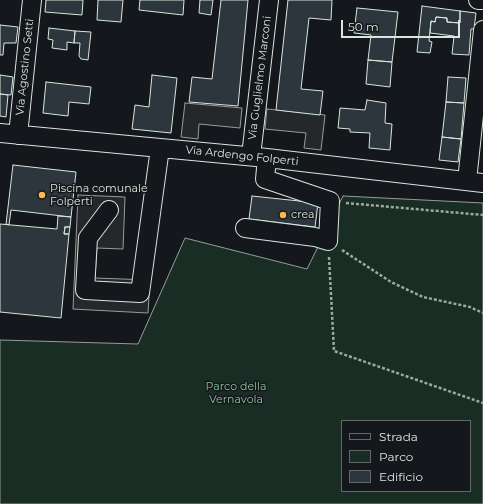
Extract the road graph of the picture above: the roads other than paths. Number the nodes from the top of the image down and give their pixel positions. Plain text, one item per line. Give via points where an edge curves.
1 (32, 0) edge
2 (269, 0) edge
3 (478, 0) edge
4 (483, 0) edge
5 (483, 30) edge
6 (0, 133) edge
7 (18, 135) junction
8 (160, 148) junction
9 (259, 157) junction
10 (475, 182) edge
11 (109, 210) dead end
12 (245, 228) dead end

1 - 7 street, Via Agostino Setti
2 - 9 street, Via Guglielmo Marconi
3 - 4 street
5 - 10 street
6 - 7 street, Via Ardengo Folperti
7 - 8 street, Via Ardengo Folperti
8 - 9 street, Via Ardengo Folperti
8 - 11 street via 140,293 85,290 88,238
9 - 10 street, Via Ardengo Folperti
9 - 12 street, Via Guglielmo Marconi via 265,179 330,201 328,241

